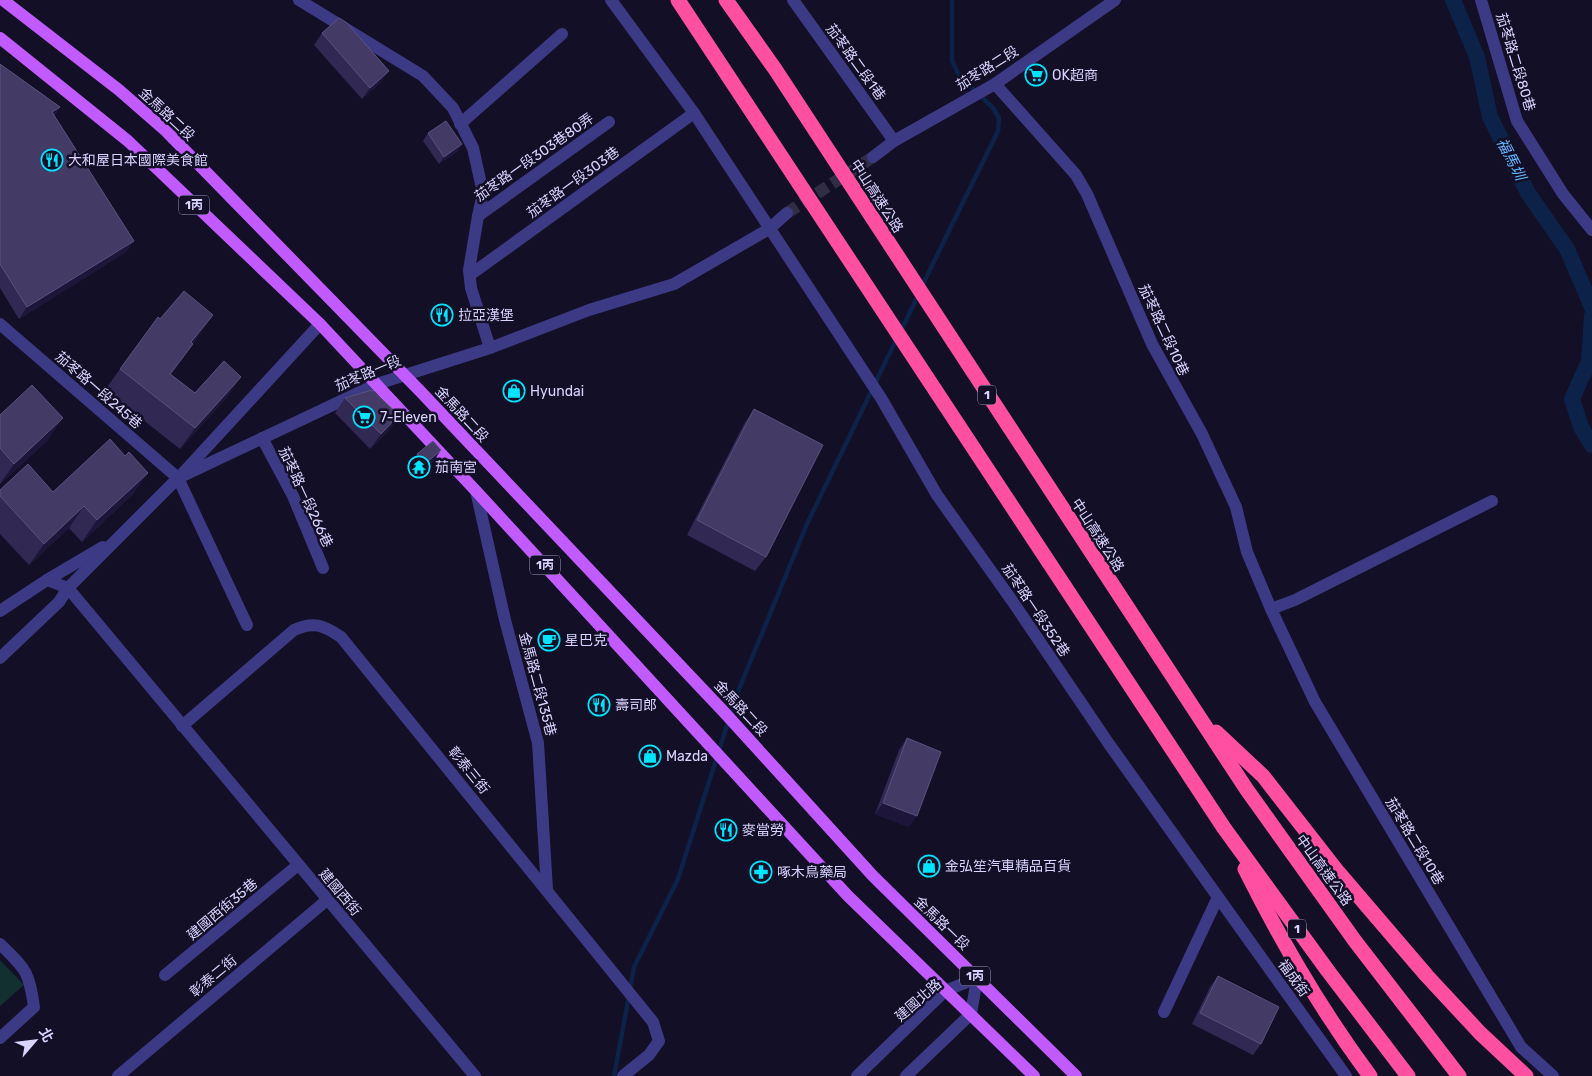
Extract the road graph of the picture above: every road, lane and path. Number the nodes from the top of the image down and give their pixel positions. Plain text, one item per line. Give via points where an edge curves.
1 (3, 0) edge
2 (299, 0) edge
3 (611, 0) edge
4 (678, 0) edge
5 (726, 0) edge
6 (792, 0) edge
7 (1481, 0) edge
8 (1107, 2) edge
9 (562, 34) dead end
10 (0, 38) edge
11 (989, 87) junction
12 (694, 113) junction
13 (609, 122) dead end
14 (460, 124) junction
15 (894, 141) junction
16 (873, 157) tunnel mouth
17 (787, 213) tunnel mouth
18 (478, 216) junction
19 (769, 229) junction
20 (1592, 230) edge
21 (470, 276) junction
22 (0, 324) edge
23 (320, 324) junction
24 (490, 348) junction
25 (404, 374) junction
26 (377, 384) junction
27 (262, 438) junction
28 (178, 478) junction
29 (476, 491) junction
30 (1492, 501) dead end
31 (122, 536) junction
32 (323, 568) dead end
33 (47, 580) junction
34 (68, 588) junction
35 (1271, 609) junction
36 (0, 611) edge
37 (247, 625) dead end
38 (0, 658) edge
39 (1197, 714) junction
40 (182, 726) junction
41 (1224, 828) junction
42 (298, 865) junction
43 (873, 876) joint
44 (547, 889) junction
45 (1218, 897) junction
46 (326, 900) junction
47 (0, 944) edge
48 (165, 975) dead end
49 (977, 978) junction
50 (946, 992) junction
51 (1164, 1012) dead end
52 (971, 1014) junction
53 (0, 1038) edge
54 (118, 1076) edge
55 (475, 1076) edge
56 (623, 1076) edge
57 (857, 1076) edge
58 (906, 1076) edge
59 (1034, 1076) edge
60 (1076, 1076) edge
61 (1346, 1076) edge
62 (1370, 1076) edge
63 (1408, 1076) edge
64 (1459, 1076) edge
65 (1526, 1076) edge
66 (1553, 1076) edge

1 - 25 main road, 金馬路二段 / 1丙 via 119,90 166,131
2 - 14 street via 423,76 453,108
3 - 12 street, 茄苳路一段352巷
4 - 41 highway, 1
5 - 39 highway, 中山高速公路 / 1 via 775,69
6 - 15 street, 茄苳路二段1巷
7 - 20 street, 茄苳路二段80巷 via 1517,121 1563,194
8 - 11 street, 茄苳路二段
9 - 14 street
10 - 23 main road, 1丙 via 128,141
11 - 15 street, 茄苳路二段
11 - 35 street, 茄苳路二段10巷 via 1076,175 1087,194 1152,344 1202,434 1236,507 1247,552
12 - 19 street, 茄苳路一段352巷
12 - 21 street, 茄苳路一段303巷
13 - 18 street, 茄苳路一段303巷80弄
14 - 18 street via 473,148 483,194
15 - 16 street, 茄苳路二段
17 - 19 street, 茄苳路一段
18 - 21 street
19 - 24 street, 茄苳路一段 via 674,284 589,310
19 - 45 street, 茄苳路一段352巷 via 881,398 937,495
21 - 24 street
22 - 28 street, 茄苳路一段245巷
23 - 26 main road, 1丙
23 - 28 street
24 - 25 street, 茄苳路一段
25 - 26 street, 茄苳路一段
25 - 43 main road, 金馬路二段 / 1丙 via 724,712
26 - 27 street, 茄苳路一段
26 - 29 main road, 1丙
27 - 28 street, 茄苳路一段
27 - 32 street, 茄苳路一段266巷 via 293,496
28 - 31 street, 茄苳路一段
28 - 37 street
29 - 44 street, 金馬路二段135巷 via 505,620 538,743
29 - 50 main road, 1丙 via 848,896
30 - 35 street
31 - 33 street
31 - 34 street, 茄苳路一段
33 - 34 street
33 - 36 street
34 - 38 street, 茄苳路一段 via 58,602
34 - 40 street, 建國西街
35 - 66 street, 茄苳路二段10巷 via 1315,702 1521,1046
39 - 64 highway, 中山高速公路 / 1 via 1355,941
39 - 65 highway via 1263,776 1338,872 1427,976
40 - 42 street, 建國西街
40 - 44 street, 彰泰三街 via 294,630 308,624 327,627 341,637
41 - 62 highway via 1284,947
41 - 63 highway, 1
42 - 46 street, 建國西街
42 - 48 street, 建國西街35巷
43 - 49 main road, 金馬路一段 / 1丙
44 - 56 street, 彰泰三街 via 653,1022 658,1041 649,1056
45 - 51 street
45 - 61 street, 福成街
46 - 54 street, 彰泰二街
46 - 55 street, 建國西街
47 - 53 street via 23,967 30,980 34,1007
49 - 50 street, 建國北路
49 - 52 street
49 - 60 main road, 金馬路一段 / 1丙
50 - 52 main road, 1丙
50 - 57 street, 建國北路
52 - 58 street
52 - 59 main road, 1丙

